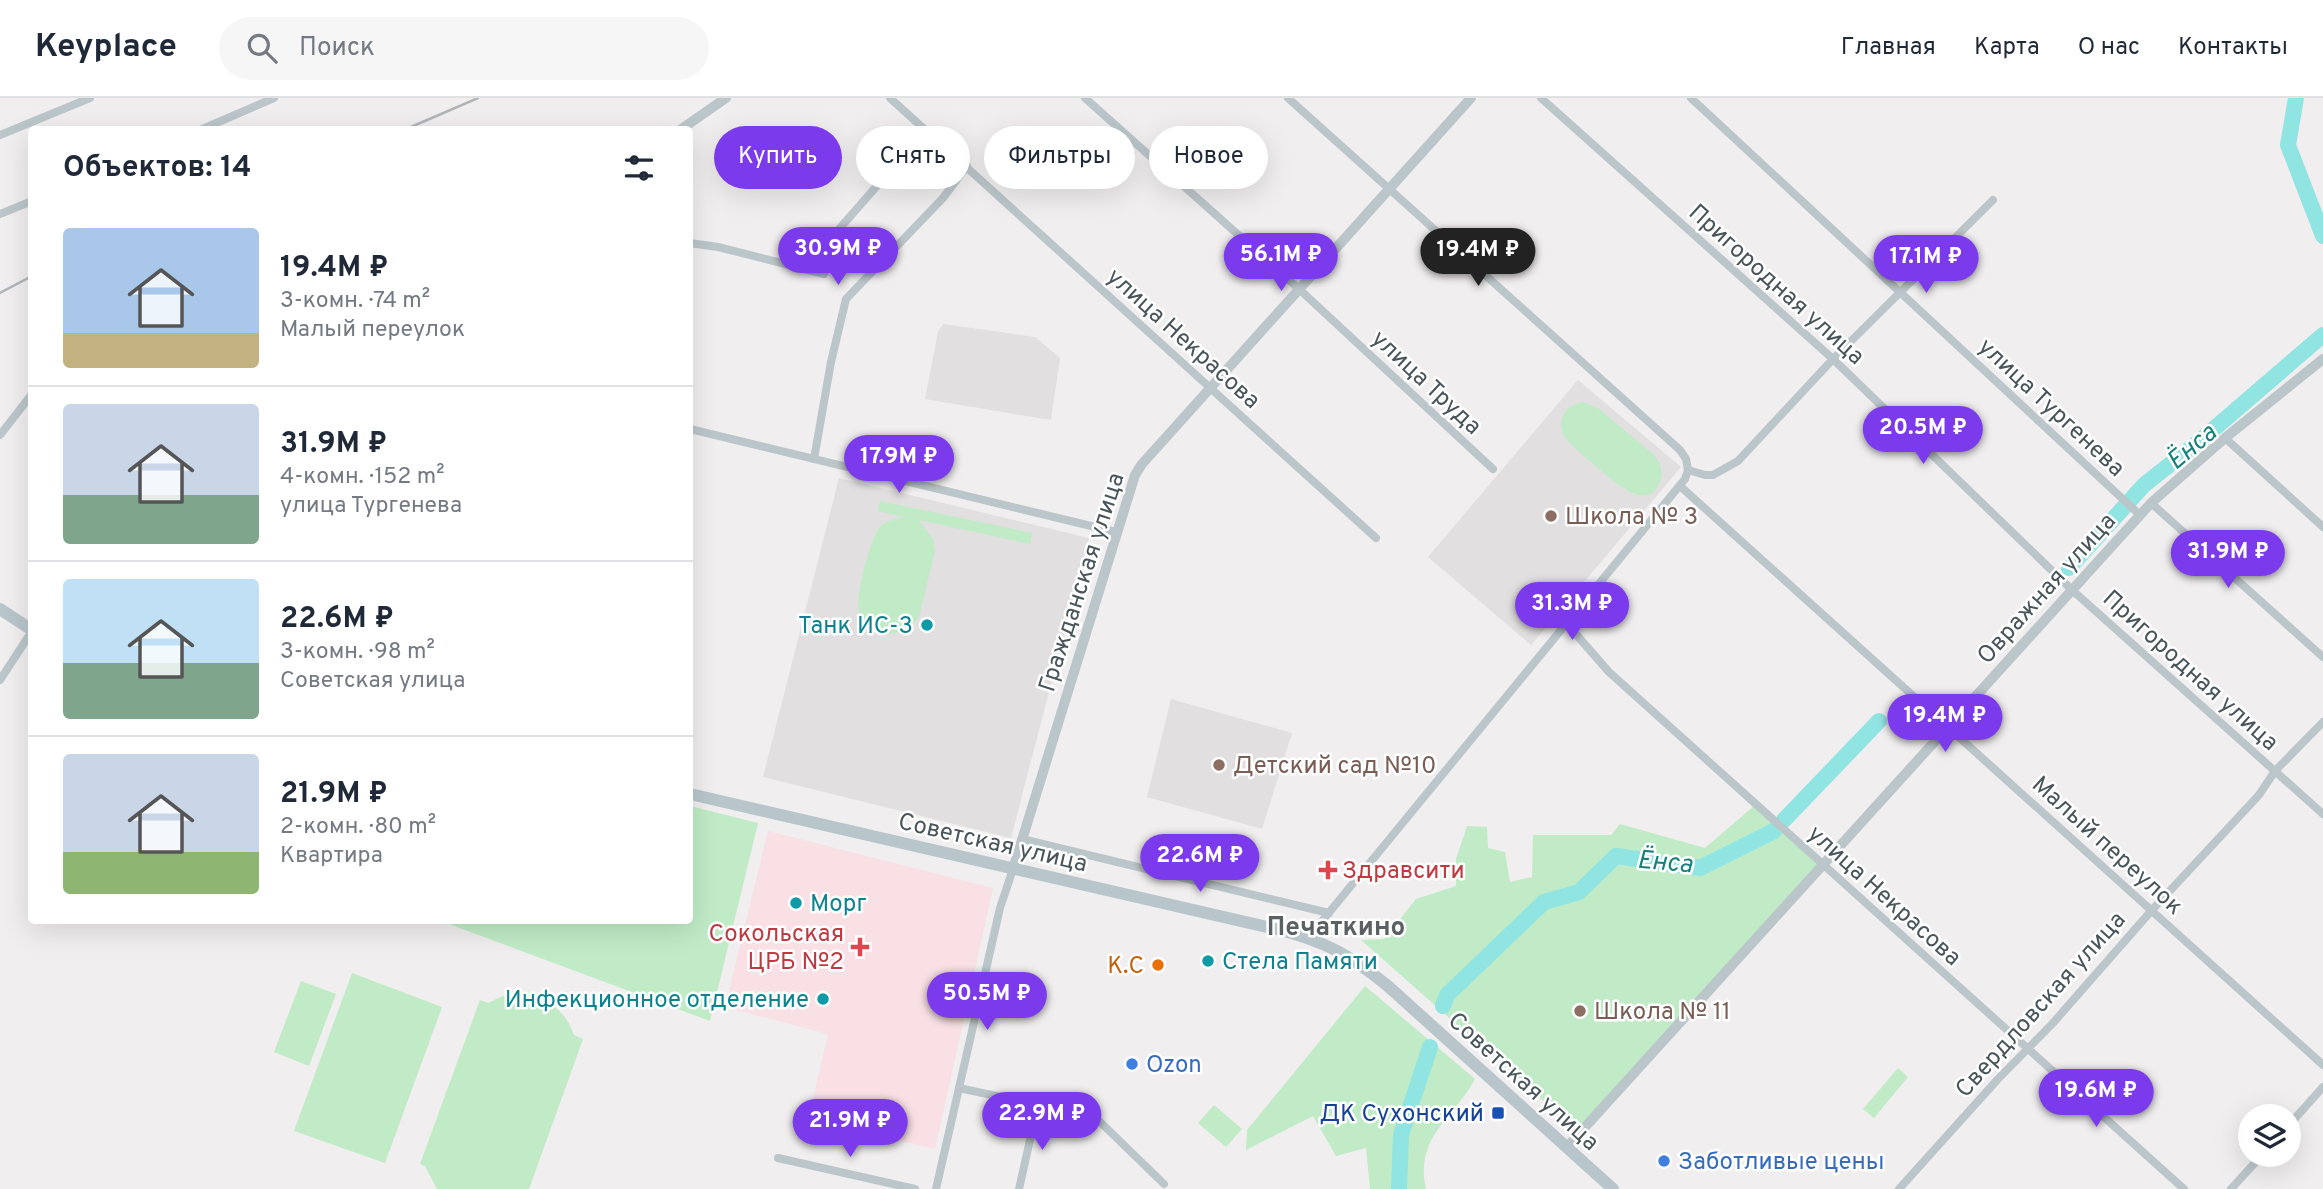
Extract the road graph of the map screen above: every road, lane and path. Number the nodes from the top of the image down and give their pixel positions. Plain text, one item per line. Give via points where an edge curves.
1 (90, 98) edge
2 (274, 98) edge
3 (726, 98) edge
4 (890, 98) edge
5 (1085, 98) edge
6 (1288, 98) edge
7 (1471, 98) edge
8 (1541, 98) edge
9 (1691, 98) edge
10 (209, 126) edge
11 (686, 126) edge
12 (921, 126) edge
13 (0, 135) edge
14 (970, 169) edge
15 (875, 189) edge
16 (950, 189) edge
17 (1390, 189) junction
18 (1993, 200) dead end
19 (28, 203) edge
20 (0, 214) edge
21 (693, 243) edge
22 (804, 269) junction
23 (824, 274) dead end
24 (1299, 289) junction
25 (1900, 291) junction
26 (1832, 359) junction
27 (2323, 359) edge
28 (1210, 388) junction
29 (28, 399) edge
30 (693, 430) edge
31 (0, 435) edge
32 (2225, 438) junction
33 (814, 459) junction
34 (1493, 469) dead end
35 (1688, 470) junction
36 (1679, 486) junction
37 (2151, 503) junction
38 (2140, 515) junction
39 (2323, 527) edge
40 (1116, 532) junction
41 (1376, 538) dead end
42 (2072, 590) junction
43 (0, 609) edge
44 (1567, 624) junction
45 (28, 627) edge
46 (28, 636) edge
47 (2323, 657) edge
48 (0, 680) edge
49 (2323, 722) edge
50 (1948, 728) junction
51 (2275, 771) junction
52 (693, 795) edge
53 (2323, 814) edge
54 (1022, 839) junction
55 (1824, 865) junction
56 (1013, 869) junction
57 (2152, 910) junction
58 (1329, 913) junction
59 (1309, 937) junction
60 (2027, 1048) junction
61 (2323, 1065) edge
62 (2323, 1087) edge
63 (959, 1088) junction
64 (1040, 1107) junction
65 (2301, 1112) edge
66 (1567, 1147) junction
67 (778, 1158) dead end
68 (2251, 1167) edge
69 (1164, 1184) dead end
70 (915, 1189) edge
71 (936, 1189) edge
72 (1018, 1189) edge
73 (1613, 1189) edge
74 (1899, 1189) edge
75 (2184, 1189) edge
76 (2231, 1189) edge

1 - 13 street
2 - 10 street
3 - 11 street
4 - 12 street, улица Некрасова
5 - 24 street, улица Труда
6 - 17 street
7 - 17 street, Гражданская улица
8 - 26 street, Пригородная улица
9 - 25 street, улица Тургенева
14 - 28 street, улица Некрасова
15 - 22 street
16 - 33 street via 846,299
17 - 24 street, Гражданская улица
17 - 35 street via 1680,450
18 - 25 street
19 - 20 street
21 - 22 street
22 - 23 street
24 - 28 street, Гражданская улица
24 - 34 street, улица Труда
25 - 26 street
25 - 38 street, улица Тургенева
26 - 35 street via 1738,461 1713,475
26 - 42 street, Пригородная улица
27 - 32 street, Овражная улица
28 - 40 street, Гражданская улица via 1142,464 1129,487
28 - 41 street, улица Некрасова
29 - 31 street
30 - 33 street
32 - 37 street, Овражная улица
32 - 39 street
33 - 40 street
35 - 36 street
36 - 44 street
36 - 50 street, Малый переулок
37 - 38 street, Овражная улица
37 - 47 street
38 - 42 street, Овражная улица
40 - 54 street, Гражданская улица
42 - 50 street, Овражная улица
42 - 51 street, Пригородная улица
43 - 45 main road
44 - 55 street, улица Некрасова via 1609,672
44 - 58 street
46 - 48 street
49 - 51 street, Свердловская улица
50 - 55 street, Овражная улица
50 - 57 street, Малый переулок
51 - 53 street, Пригородная улица
51 - 57 street, Свердловская улица via 2259,795
52 - 56 main road, Советская улица
54 - 56 street, Гражданская улица
54 - 58 street, Советская улица
55 - 60 street, улица Некрасова
55 - 66 street, Овражная улица
56 - 59 main road, Советская улица
56 - 63 street, Гражданская улица
57 - 60 street, Свердловская улица
57 - 61 street, Малый переулок
58 - 59 street
59 - 66 main road, Советская улица via 1350,957 1382,981
60 - 74 street, Свердловская улица
60 - 75 street, улица Некрасова
62 - 65 street
63 - 64 street
63 - 71 street, Гражданская улица
64 - 69 street via 1095,1117
64 - 72 street
66 - 73 main road, Советская улица
67 - 70 street
68 - 76 street

